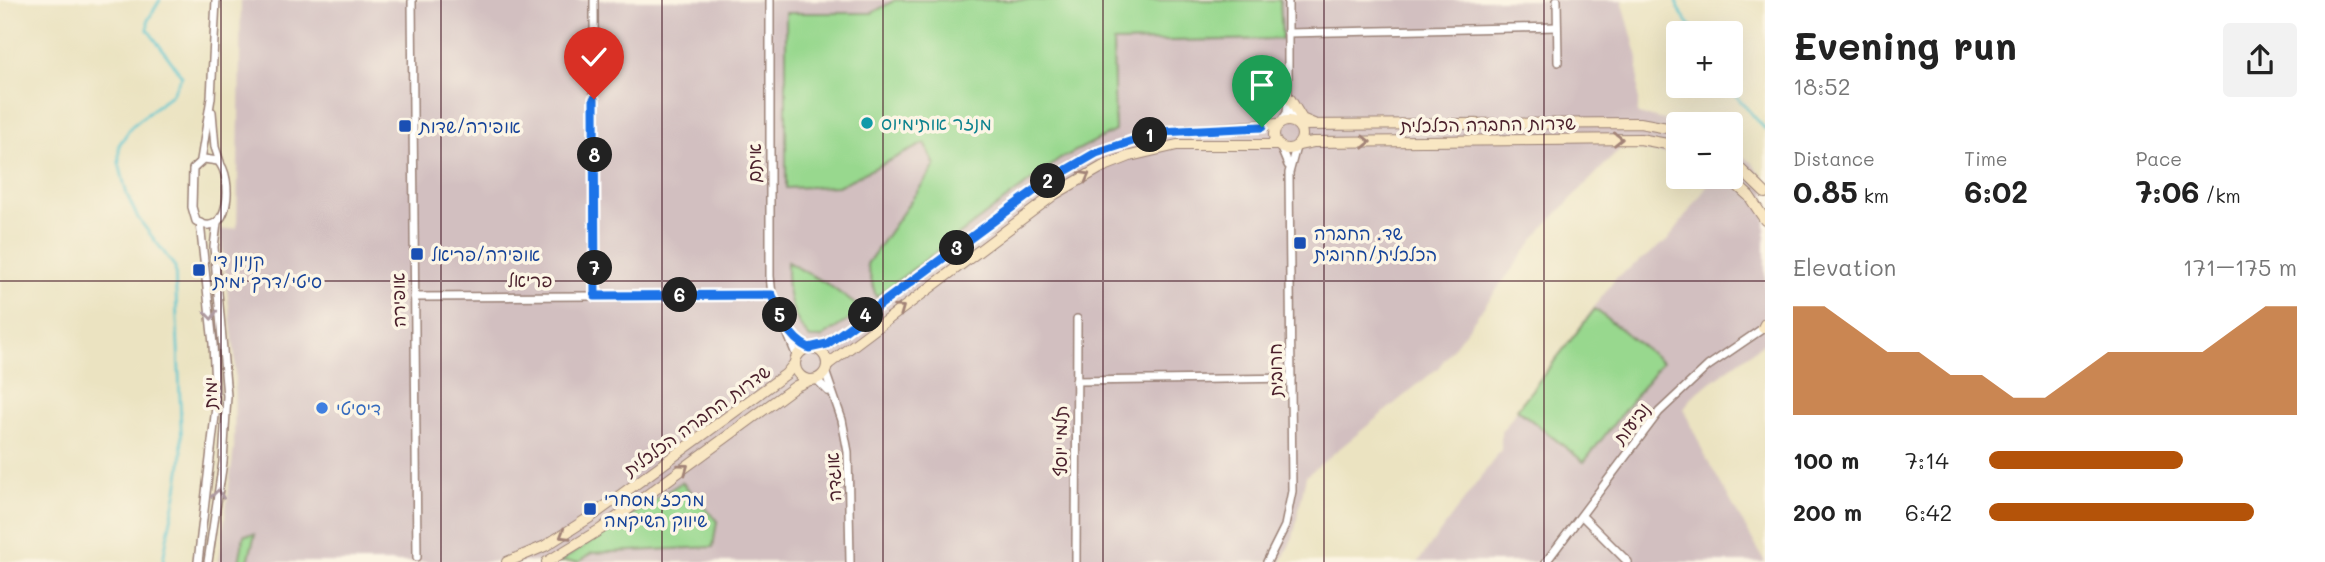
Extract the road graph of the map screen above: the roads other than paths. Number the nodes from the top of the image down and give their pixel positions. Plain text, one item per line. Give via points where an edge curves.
1 (216, 0) edge
2 (412, 0) edge
3 (594, 0) edge
4 (770, 0) edge
5 (1288, 0) edge
6 (1557, 0) edge
7 (1557, 27) junction
8 (1288, 33) junction
9 (1558, 62) dead end
10 (1289, 94) junction
11 (211, 98) junction
12 (1279, 123) junction
13 (1297, 123) junction
14 (1325, 127) junction
15 (1666, 128) edge
16 (1666, 144) edge
17 (1279, 146) junction
18 (1297, 146) junction
19 (201, 160) junction
20 (220, 163) junction
21 (1743, 172) edge
22 (1289, 173) junction
23 (1741, 189) edge
24 (1765, 193) edge
25 (1765, 220) edge
26 (200, 223) junction
27 (217, 223) junction
28 (772, 295) junction
29 (595, 296) junction
30 (414, 297) junction
31 (1077, 319) dead end
32 (784, 323) junction
33 (1764, 327) edge
34 (812, 348) junction
35 (796, 360) junction
36 (826, 368) junction
37 (1291, 378) junction
38 (813, 379) junction
39 (1076, 381) junction
40 (831, 394) junction
41 (1583, 517) junction
42 (417, 557) dead end
43 (198, 562) edge
44 (208, 562) edge
45 (507, 562) edge
46 (547, 562) edge
47 (850, 562) edge
48 (1076, 562) edge
49 (1267, 562) edge
50 (1546, 562) edge
51 (1628, 562) edge

1 - 11 street
2 - 30 street, אופירה
3 - 29 street
4 - 28 street, איתם
5 - 8 street
6 - 7 street
7 - 8 street
7 - 9 street
8 - 10 street
10 - 12 street via 1287,113
10 - 13 street
10 - 14 main road via 1302,119
11 - 19 street
11 - 20 street
12 - 13 main road
12 - 17 main road via 1273,132
12 - 34 main road via 1160,132 1096,153 1046,182 827,344
13 - 14 main road, שדרות החברה הכלכלית
13 - 18 main road via 1302,137
14 - 15 main road, שדרות החברה הכלכלית via 1640,123
18 -> 16 main road, שדרות החברה הכלכלית via 1313,142 1640,139
17 - 18 main road
17 - 22 street, חרובית
36 -> 17 main road via 1055,194 1102,167 1177,145
18 - 22 street, חרובית
19 - 20 street
19 - 26 street, ימית via 193,169 191,191 192,213
20 - 27 street, ימית via 226,173 225,210
21 - 24 main road
22 - 37 street, חרובית
23 - 25 main road
26 - 27 street
26 -> 43 street, ימית via 216,407
44 -> 27 street, ימית via 223,462 227,396 214,247
28 - 29 street, פריאל
28 - 32 street, איתם
29 - 30 street, פריאל
30 - 42 street, אופירה
31 - 39 street, תלמי יוסף
32 - 34 street, איתם via 798,342
32 - 35 street, איתם
33 - 41 street, נביעות via 1673,397
34 - 35 main road
34 - 36 main road via 825,356
35 - 38 main road via 801,376
35 -> 45 main road, שדרות החברה הכלכלית via 786,374 592,516
36 - 38 main road
36 - 40 street, אוגדה
37 - 39 street
37 - 49 street, חרובית via 1292,491 1284,526
38 - 40 street, אוגדה
46 -> 38 main road, שדרות החברה הכלכלית via 601,529 796,386
39 - 48 street, תלמי יוסף
40 - 47 street, אוגדה via 848,452
41 - 50 street, נביעות
41 - 51 street

